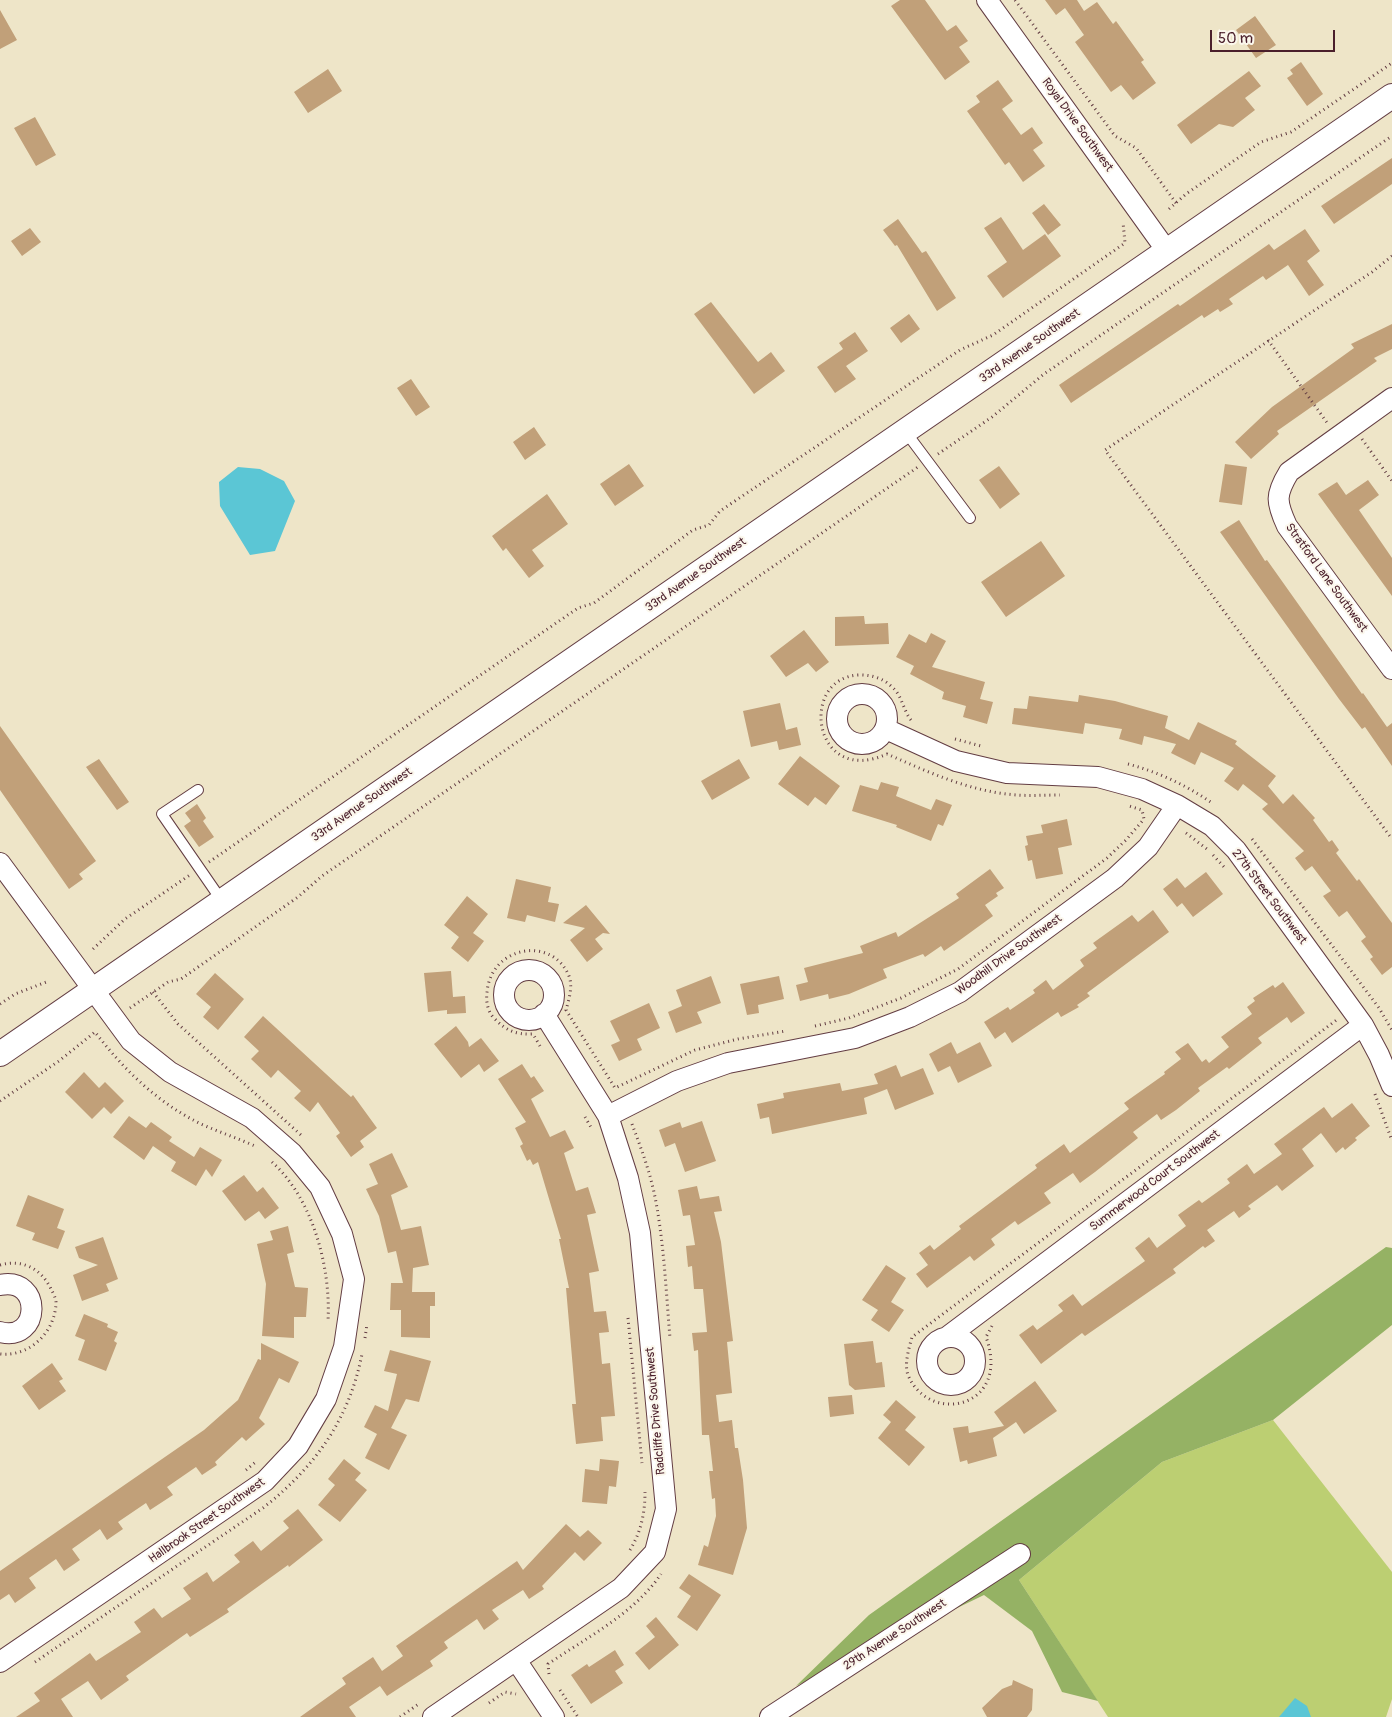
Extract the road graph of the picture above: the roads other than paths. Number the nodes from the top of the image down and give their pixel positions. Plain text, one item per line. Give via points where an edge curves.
1 (987, 0) edge
2 (1392, 96) edge
3 (1167, 251) junction
4 (1392, 398) edge
5 (905, 431) junction
6 (970, 518) dead end
7 (1392, 669) edge
8 (886, 729) dead end
9 (198, 790) dead end
10 (1177, 805) junction
11 (0, 863) edge
12 (222, 901) junction
13 (94, 990) junction
14 (544, 1014) dead end
15 (1364, 1025) junction
16 (0, 1054) edge
17 (1392, 1086) edge
18 (608, 1116) junction
19 (0, 1285) edge
20 (0, 1332) edge
21 (947, 1337) dead end
22 (1020, 1554) dead end
23 (516, 1660) junction
24 (0, 1662) edge
25 (433, 1717) edge
26 (554, 1717) edge
27 (770, 1717) edge

1 - 3 street, Royal Drive Southwest
2 - 3 street, 33rd Avenue Southwest
3 - 5 street, 33rd Avenue Southwest
4 - 7 street, Stratford Lane Southwest via 1289,472 1279,489 1278,506 1287,526
5 - 6 lane
5 - 12 street, 33rd Avenue Southwest
8 - 10 street, 27th Street Southwest via 956,761 1007,773 1098,777 1142,789
9 - 12 lane via 162,814
10 - 15 street, 27th Street Southwest via 1212,826 1236,850
10 - 18 street, Woodhill Drive Southwest via 1148,847 1115,878 960,992 855,1038 728,1063 677,1081
11 - 13 street, Hallbrook Street Southwest
12 - 13 street, 33rd Avenue Southwest
13 - 16 street, 33rd Avenue Southwest
13 - 24 street, Hallbrook Street Southwest via 131,1041 170,1072 252,1118 292,1153 320,1187 342,1234 354,1280 344,1347 326,1399 298,1446 265,1481
14 - 18 street, Radcliffe Drive Southwest
15 - 17 street, 27th Street Southwest
15 - 21 street, Summerwood Court Southwest
18 - 23 street, Radcliffe Drive Southwest via 628,1178 640,1233 666,1509 655,1552 621,1588
19 - 20 street via 14,1284 21,1288 31,1301 32,1309 26,1325 11,1333
22 - 27 street, 29th Avenue Southwest
23 - 25 street, Radcliffe Drive Southwest
23 - 26 street

